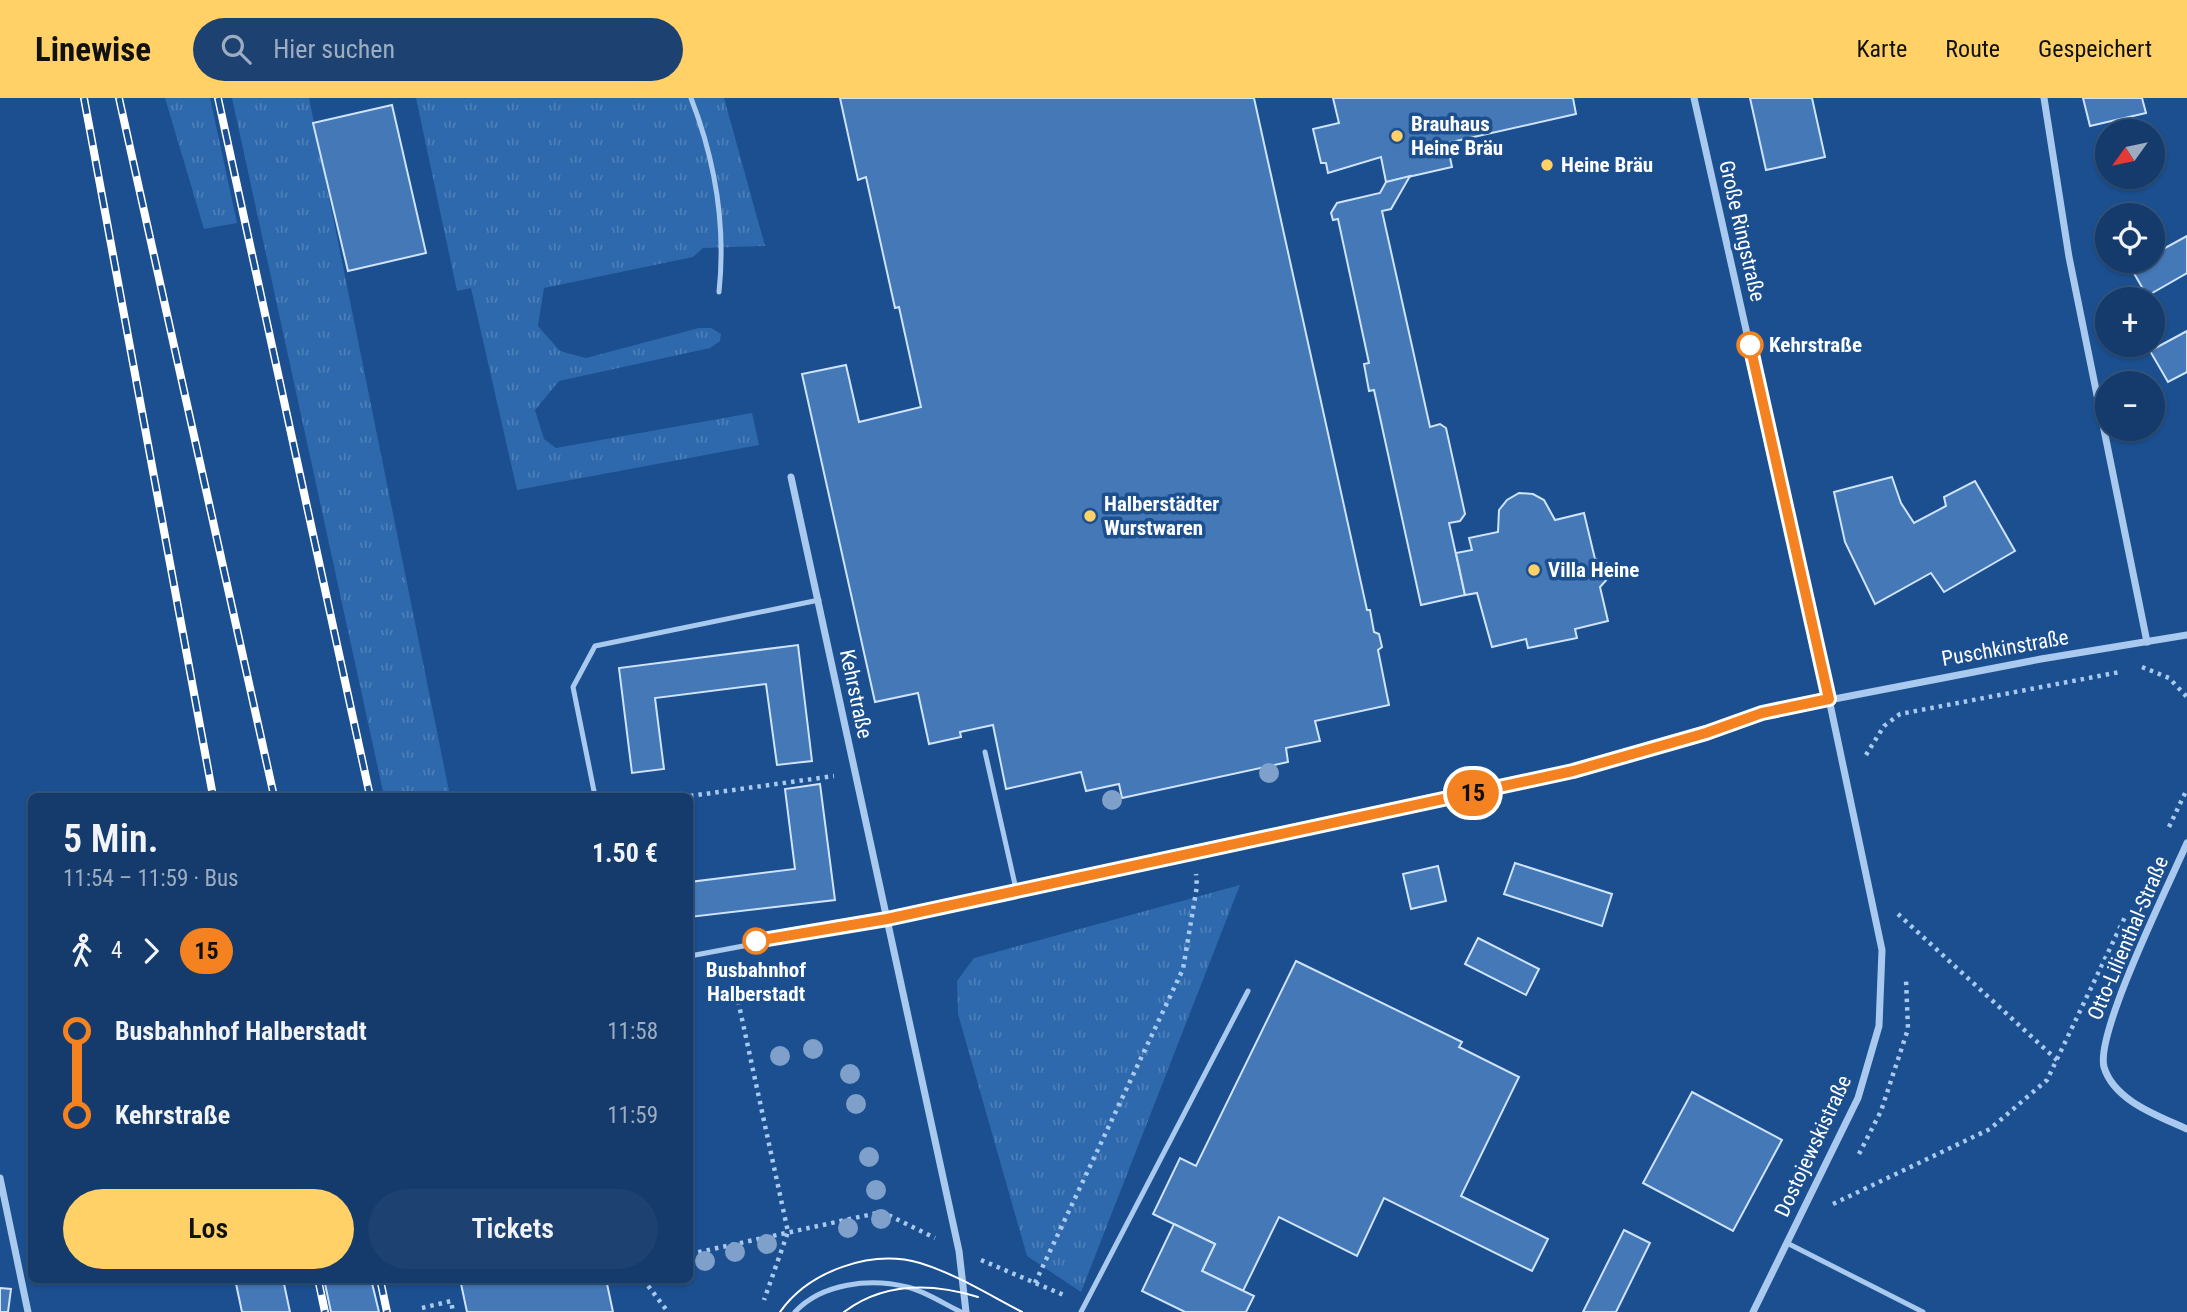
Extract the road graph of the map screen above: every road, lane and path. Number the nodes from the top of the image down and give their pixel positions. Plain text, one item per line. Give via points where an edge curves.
1 (691, 98) edge
2 (1694, 98) edge
3 (2044, 98) edge
4 (719, 292) dead end
5 (791, 477) dead end
6 (819, 600) junction
7 (2187, 635) edge
8 (2147, 642) junction
9 (2186, 695) edge
10 (1829, 699) junction
11 (985, 752) dead end
12 (1868, 766) dead end
13 (854, 773) junction
14 (2187, 789) edge
15 (594, 793) edge
16 (693, 796) edge
17 (2163, 839) dead end
18 (2187, 843) edge
19 (1194, 852) junction
20 (1016, 889) junction
21 (2128, 913) dead end
22 (887, 919) junction
23 (1899, 924) dead end
24 (726, 948) junction
25 (693, 955) edge
26 (1906, 967) dead end
27 (1248, 991) dead end
28 (2057, 1060) junction
29 (2187, 1129) edge
30 (1857, 1157) dead end
31 (0, 1178) edge
32 (1839, 1192) dead end
33 (1833, 1204) junction
34 (1828, 1213) dead end
35 (788, 1233) junction
36 (1787, 1243) junction
37 (959, 1251) junction
38 (693, 1253) edge
39 (646, 1283) edge
40 (1035, 1283) junction
41 (764, 1300) dead end
42 (1085, 1305) junction
43 (422, 1308) dead end
44 (28, 1312) edge
45 (453, 1312) edge
46 (668, 1312) edge
47 (795, 1312) edge
48 (963, 1312) edge
49 (1081, 1312) edge
50 (1753, 1312) edge
51 (1923, 1312) edge

1 - 4 lane via 718,192 724,250
2 - 10 street, Große Ringstraße
3 - 8 street via 2069,257
5 - 6 street, Kehrstraße
6 - 13 street, Kehrstraße
6 - 15 lane via 595,646 573,687
7 - 8 street, Puschkinstraße
8 - 10 street, Puschkinstraße
9 - 12 path via 2169,678 2145,667 1899,714 1884,726 1866,753
10 - 19 street via 1762,713 1596,765
10 - 36 street, Dostojewskistraße via 1882,950 1879,1026 1858,1098
11 - 20 lane
13 - 16 path
13 - 22 street, Kehrstraße
14 - 17 path
18 - 29 street, Otto-Lilienthal-Straße via 2107,1027 2104,1067 2127,1100
19 - 20 street
19 - 40 path via 1197,886 1183,969
20 - 22 street
21 - 28 path
22 - 24 lane
22 - 37 street, Kehrstraße
23 - 28 path via 1897,913
24 - 25 lane
24 - 35 path
26 - 30 path via 1908,1029 1881,1111
27 - 42 lane
28 - 33 path via 2047,1080 1990,1129
31 - 44 street
32 - 33 path
33 - 34 path
35 - 37 path via 882,1212
35 - 38 path
35 - 41 path
36 - 50 street, Dostojewskistraße
36 - 51 lane
37 - 40 path
37 - 48 street, Kehrstraße
39 - 46 path
40 - 42 path
42 - 49 lane
43 - 45 path via 451,1301
47 - 48 lane via 828,1290 852,1283 907,1287

